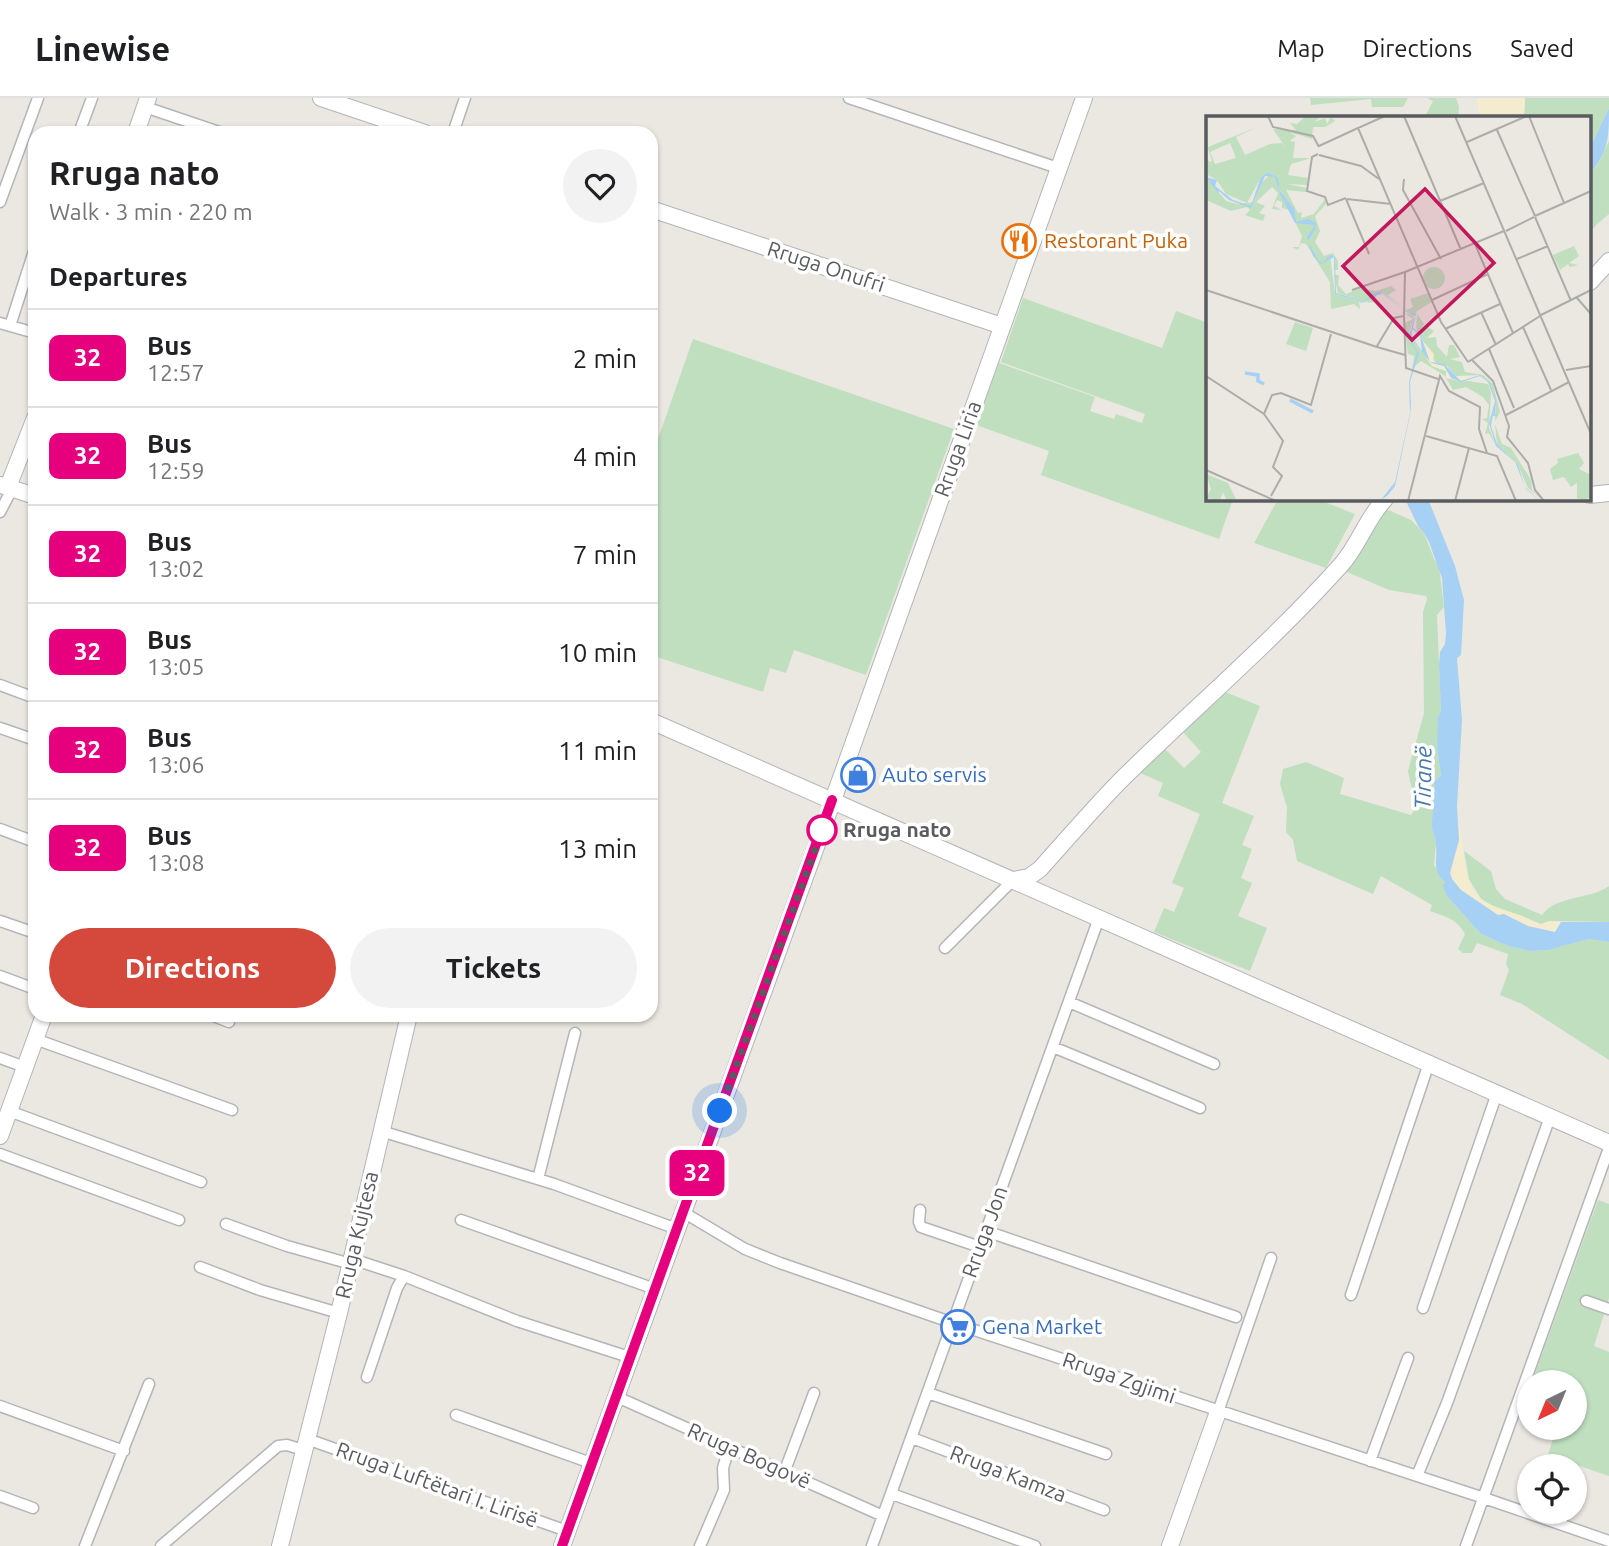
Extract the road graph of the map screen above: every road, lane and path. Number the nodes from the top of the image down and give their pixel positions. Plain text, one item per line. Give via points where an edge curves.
1 (38, 98) edge
2 (92, 98) edge
3 (321, 98) edge
4 (465, 98) edge
5 (849, 98) edge
6 (1084, 98) edge
7 (147, 102) edge
8 (82, 126) edge
9 (138, 126) edge
10 (205, 126) edge
11 (404, 126) edge
12 (455, 126) edge
13 (1058, 168) junction
14 (0, 202) edge
15 (658, 211) edge
16 (1609, 261) edge
17 (28, 266) edge
18 (1592, 280) edge
19 (5, 325) edge
20 (1002, 326) junction
21 (28, 331) edge
22 (28, 435) edge
23 (7, 487) edge
24 (28, 494) edge
25 (1380, 504) edge
26 (0, 513) edge
27 (0, 684) edge
28 (28, 695) edge
29 (658, 724) edge
30 (0, 728) edge
31 (28, 738) edge
32 (832, 800) junction
33 (0, 828) edge
34 (28, 839) edge
35 (1040, 869) junction
36 (1013, 880) junction
37 (1045, 894) junction
38 (1098, 918) junction
39 (0, 920) edge
40 (28, 930) edge
41 (945, 948) dead end
42 (0, 976) edge
43 (28, 986) edge
44 (1069, 1002) junction
45 (41, 1022) edge
46 (407, 1022) edge
47 (575, 1033) dead end
48 (35, 1039) junction
49 (1053, 1047) junction
50 (0, 1059) edge
51 (1429, 1063) junction
52 (1214, 1065) dead end
53 (25, 1068) junction
54 (1497, 1094) junction
55 (1200, 1108) dead end
56 (232, 1110) dead end
57 (9, 1111) junction
58 (1550, 1117) junction
59 (1, 1131) edge
60 (381, 1131) junction
61 (1609, 1145) edge
62 (0, 1154) edge
63 (538, 1179) junction
64 (201, 1182) dead end
65 (920, 1210) dead end
66 (683, 1212) junction
67 (179, 1220) dead end
68 (461, 1220) dead end
69 (226, 1224) dead end
70 (677, 1229) junction
71 (986, 1231) junction
72 (980, 1247) junction
73 (1271, 1258) dead end
74 (351, 1261) junction
75 (200, 1267) dead end
76 (404, 1276) junction
77 (655, 1289) junction
78 (1351, 1295) dead end
79 (1586, 1301) dead end
80 (1423, 1308) dead end
81 (1609, 1309) edge
82 (339, 1312) junction
83 (1236, 1317) dead end
84 (953, 1323) junction
85 (629, 1357) junction
86 (1408, 1359) dead end
87 (367, 1377) dead end
88 (149, 1384) dead end
89 (928, 1392) junction
90 (814, 1393) dead end
91 (615, 1396) junction
92 (0, 1406) edge
93 (1219, 1412) junction
94 (456, 1415) dead end
95 (912, 1438) junction
96 (305, 1445) junction
97 (729, 1448) junction
98 (124, 1451) junction
99 (1106, 1454) dead end
100 (1370, 1461) junction
101 (591, 1463) junction
102 (784, 1472) junction
103 (1417, 1476) junction
104 (892, 1494) junction
105 (0, 1496) edge
106 (1484, 1498) junction
107 (33, 1508) dead end
108 (1104, 1510) dead end
109 (883, 1516) junction
110 (564, 1539) edge
111 (1609, 1541) edge
112 (85, 1546) edge
113 (162, 1546) edge
114 (280, 1546) edge
115 (700, 1546) edge
116 (872, 1546) edge
117 (1035, 1546) edge
118 (1170, 1546) edge
119 (1466, 1546) edge

1 - 14 street
2 - 8 street
3 - 11 main road
4 - 12 street
5 - 13 street
6 - 13 main road, Rruga Liria
7 - 9 main road
7 - 10 street
13 - 20 main road, Rruga Liria
15 - 20 main road, Rruga Onufri
16 - 18 main road
17 - 19 street
19 - 21 street
20 - 32 main road, Rruga Liria
22 - 23 main road
23 - 24 main road
23 - 26 street
25 - 35 main road via 1342,564 1117,785
27 - 28 street
29 - 32 main road
30 - 31 street
32 - 36 main road
32 - 66 main road
33 - 34 street
35 - 36 main road
35 - 37 main road via 1037,883
36 - 37 main road
36 - 41 street
37 - 38 main road
38 - 44 street, Rruga Jon
38 - 51 main road
39 - 40 street
42 - 43 street
44 - 49 street, Rruga Jon
44 - 52 street
45 - 48 main road
46 - 60 main road, Rruga Kujtesa
47 - 63 street
48 - 53 main road
48 - 56 street
49 - 55 street
49 - 71 street, Rruga Jon
50 - 53 street
51 - 54 main road
51 - 78 street
53 - 57 main road
54 - 58 main road
54 - 80 street
57 - 59 main road
57 - 64 street
58 - 61 main road
58 - 103 street
60 - 63 street
60 - 74 main road, Rruga Kujtesa
61 - 106 street
62 - 67 street
63 - 70 street
65 - 72 street via 921,1227
66 - 70 main road
66 - 84 street, Rruga Zgjimi via 745,1249
68 - 77 street
69 - 74 street
70 - 77 main road
71 - 72 street, Rruga Jon
71 - 83 street
72 - 84 street, Rruga Jon
73 - 93 street
74 - 76 street
74 - 82 main road, Rruga Kujtesa
75 - 82 street, Rruga Kujtesa
76 - 85 street via 517,1321
76 - 87 street
77 - 85 main road
79 - 81 street
82 - 96 main road
84 - 89 street, Rruga Jon
84 - 93 street, Rruga Zgjimi
85 - 91 main road
86 - 100 street
88 - 98 street
89 - 95 street, Rruga Jon
89 - 99 street
90 - 102 street
91 - 97 street, Rruga Bogovë
91 - 101 main road
92 - 98 street
93 - 100 street, Rruga Zgjimi
93 - 118 main road
94 - 101 street
95 - 104 street, Rruga Jon
95 - 108 street, Rruga Kamza
96 - 110 street, Rruga Luftëtari I. Lirisë
96 - 113 street via 278,1446
96 - 114 main road
97 - 102 street, Rruga Bogovë
97 - 115 street via 723,1490
98 - 112 street
100 - 103 street, Rruga Zgjimi
101 - 110 main road
102 - 109 street, Rruga Bogovë
103 - 106 street, Rruga Zgjimi
104 - 109 street, Rruga Jon
104 - 117 street
105 - 107 street
106 - 111 street, Rruga Zgjimi
106 - 119 street
109 - 116 street, Rruga Jon

